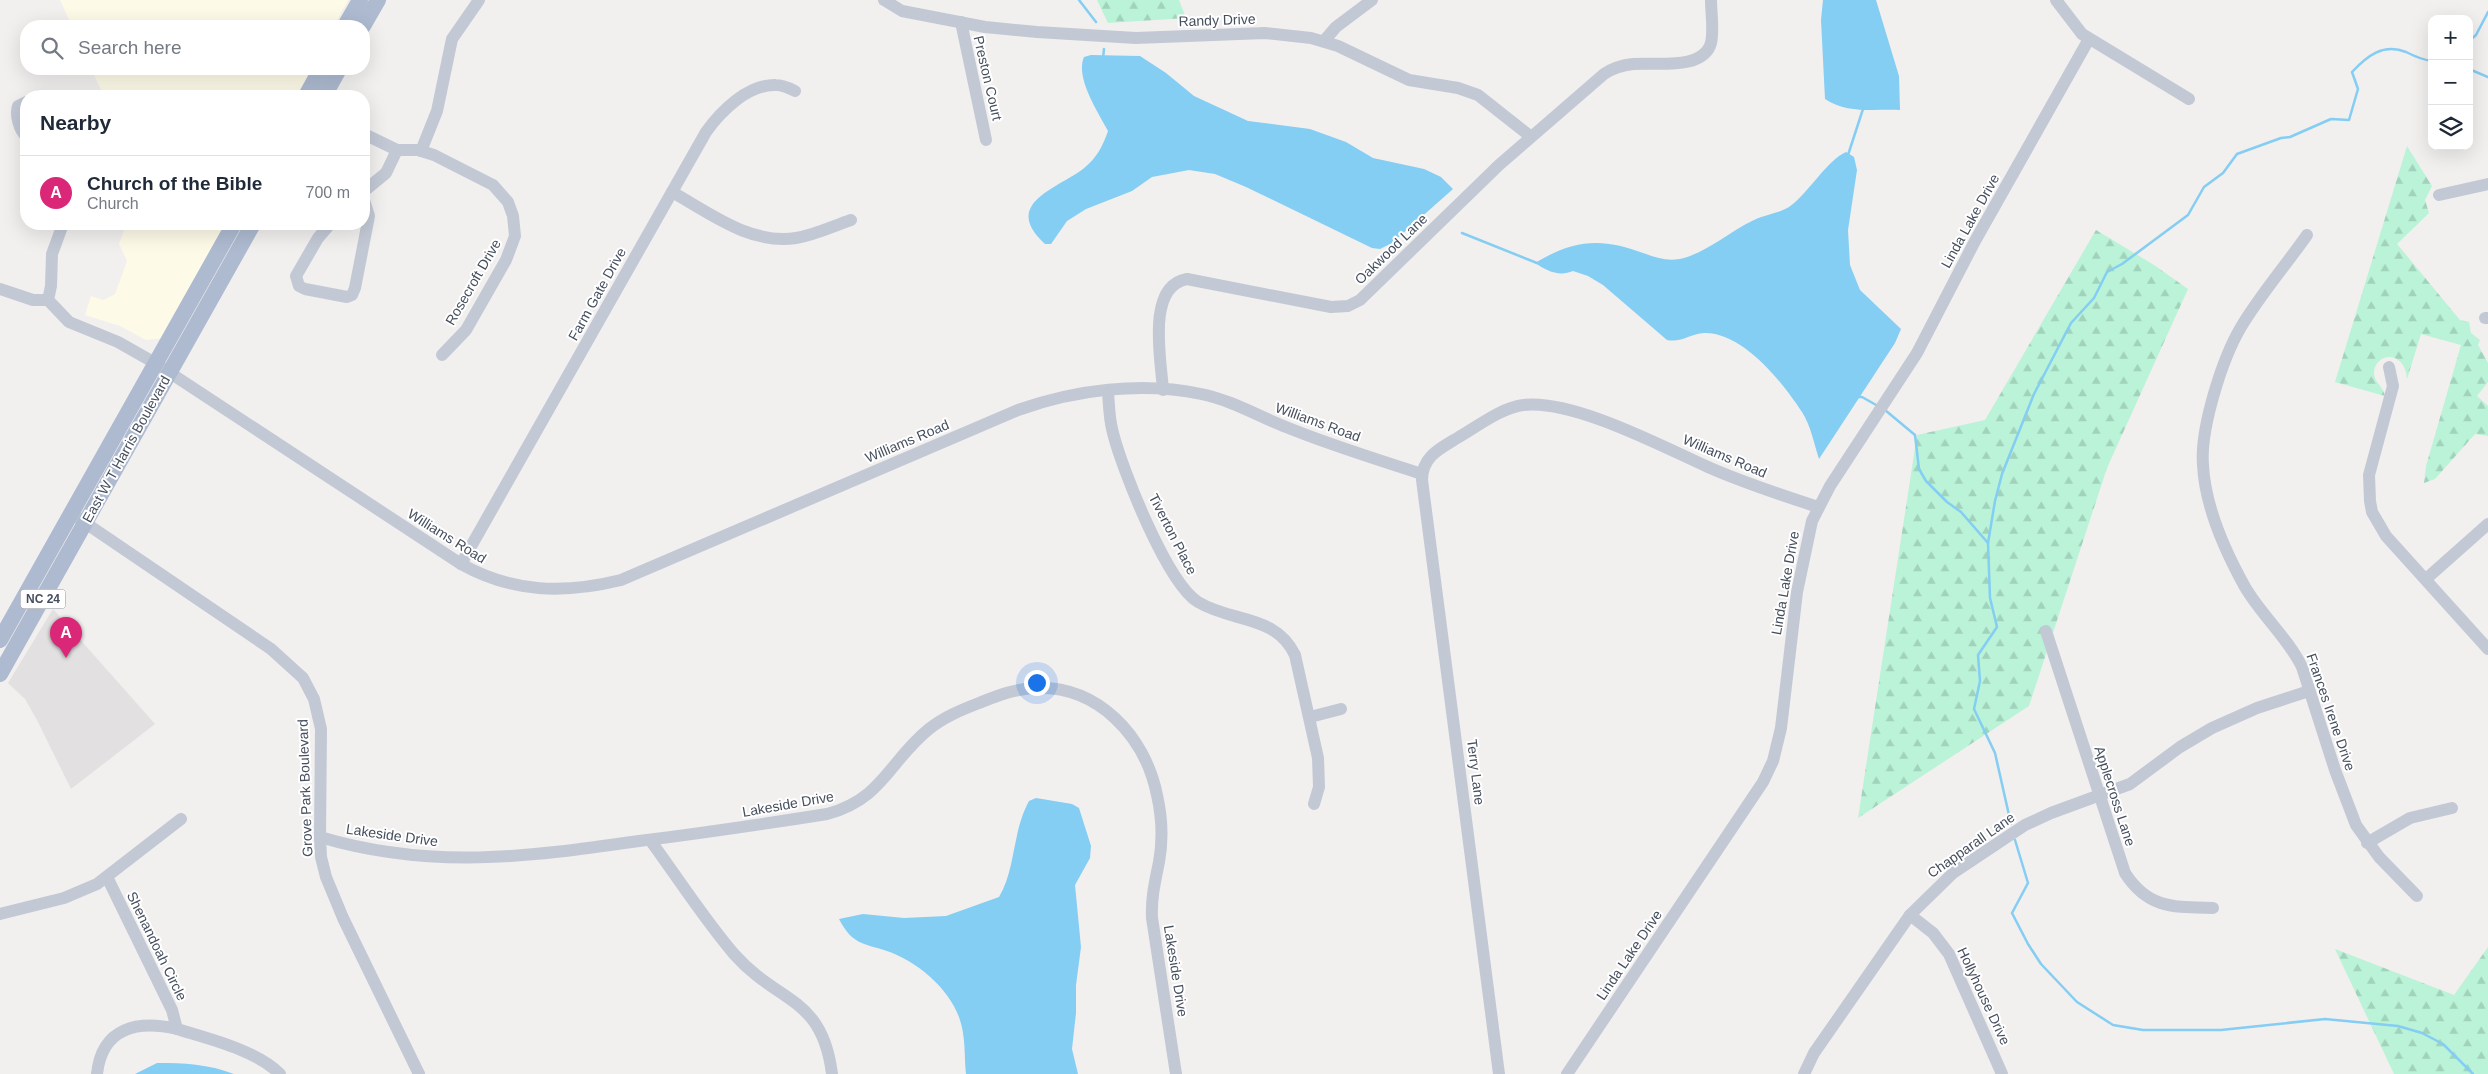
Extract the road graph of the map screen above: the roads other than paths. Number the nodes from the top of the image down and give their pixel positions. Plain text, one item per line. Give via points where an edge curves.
1 (360, 0) edge
2 (378, 0) edge
3 (478, 0) edge
4 (884, 0) edge
5 (1372, 0) edge
6 (1711, 0) edge
7 (2056, 0) edge
8 (348, 20) edge
9 (366, 20) edge
10 (960, 22) junction
11 (2089, 39) junction
12 (1324, 41) junction
13 (318, 75) edge
14 (336, 75) edge
15 (309, 90) edge
16 (327, 90) edge
17 (794, 91) dead end
18 (2190, 99) dead end
19 (20, 105) edge
20 (20, 126) edge
21 (1530, 136) junction
22 (370, 137) edge
23 (986, 140) dead end
24 (397, 150) junction
25 (421, 151) junction
26 (2488, 184) edge
27 (370, 186) edge
28 (672, 192) junction
29 (2439, 195) dead end
30 (851, 220) dead end
31 (61, 230) edge
32 (231, 230) edge
33 (248, 230) edge
34 (325, 230) edge
35 (366, 230) edge
36 (2307, 235) dead end
37 (0, 289) edge
38 (48, 300) junction
39 (442, 355) dead end
40 (2389, 367) dead end
41 (162, 368) junction
42 (1163, 390) junction
43 (1108, 391) junction
44 (1422, 474) junction
45 (1818, 507) junction
46 (78, 518) junction
47 (2488, 524) edge
48 (461, 564) junction
49 (2426, 579) junction
50 (2046, 631) dead end
51 (0, 640) edge
52 (2488, 649) edge
53 (0, 674) edge
54 (2309, 691) junction
55 (1341, 709) dead end
56 (1310, 717) junction
57 (2099, 796) junction
58 (1314, 804) dead end
59 (2452, 808) dead end
60 (181, 819) dead end
61 (320, 837) junction
62 (650, 840) junction
63 (2367, 843) junction
64 (108, 877) junction
65 (2417, 896) dead end
66 (2213, 908) dead end
67 (0, 914) edge
68 (1910, 914) junction
69 (177, 1029) junction
70 (96, 1074) edge
71 (280, 1074) edge
72 (419, 1074) edge
73 (832, 1074) edge
74 (1176, 1074) edge
75 (1500, 1074) edge
76 (1567, 1074) edge
77 (1804, 1074) edge
78 (2002, 1074) edge

1 - 8 main road
2 - 9 main road
3 - 25 street via 452,39 437,111
4 - 10 street, Randy Drive via 902,11
5 - 12 street via 1336,27
6 - 21 street, Oakwood Lane via 1710,43 1704,54 1687,61 1632,64 1610,71
7 - 11 street
10 - 12 street, Randy Drive via 1087,36 1136,38 1265,33
10 - 23 street, Preston Court
11 - 18 street
11 - 45 street, Linda Lake Drive via 1975,241 1929,332
12 - 21 street, Randy Drive via 1409,80 1458,88 1478,96
13 - 15 main road
14 - 16 main road
17 - 28 street, Farm Gate Drive via 771,85 734,102 706,132
19 - 20 street via 16,111
21 - 42 street, Oakwood Lane via 1353,304 1331,307 1187,279 1173,283 1161,305
22 - 24 street, Rosecroft Drive
24 - 25 street, Rosecroft Drive
24 - 27 street via 386,173
25 - 39 street, Rosecroft Drive via 493,185 508,202 515,226 514,242 501,269 466,330
26 - 29 street
28 - 30 street via 744,232 767,238 798,238
28 - 48 street, Farm Gate Drive
31 - 38 street via 52,254
32 - 41 main road, East W T Harris Boulevard / NC 24
33 - 41 main road, East W T Harris Boulevard / NC 24
34 - 35 street via 296,276 305,289 347,297 355,288
36 - 54 street, Frances Irene Drive via 2241,327 2220,368 2206,431 2203,465 2210,504 2245,586 2297,656
37 - 38 street via 33,300
38 - 41 street, Williams Road via 81,329 118,342
40 - 49 street via 2393,386 2369,475 2372,512 2386,536
41 - 46 main road, East W T Harris Boulevard / NC 24
41 - 48 street, Williams Road
42 - 43 street, Williams Road
42 - 44 street, Williams Road via 1220,399 1315,438
43 - 48 street, Williams Road via 1058,397 1018,410 621,580 572,589 539,589 508,584
43 - 56 street, Tiverton Place via 1111,424 1119,452 1147,521 1179,582 1198,602 1269,627 1286,640 1295,656
44 - 45 street, Williams Road via 1426,462 1439,449 1508,410 1535,405 1599,420 1742,482
44 - 75 street, Terry Lane
45 - 76 street, Linda Lake Drive via 1806,538 1781,728 1772,761 1750,804
46 - 51 main road, East W T Harris Boulevard / NC 24
46 - 53 main road, East W T Harris Boulevard / NC 24
46 - 61 street, Grove Park Boulevard via 271,649 303,678 314,699 321,729
47 - 49 street
49 - 52 street
50 - 57 street, Applecross Lane
54 - 57 street, Chapparall Lane via 2257,708 2212,728 2130,784
54 - 63 street, Frances Irene Drive via 2345,798
55 - 56 street
56 - 58 street, Tiverton Place via 1320,774
57 - 66 street, Applecross Lane via 2122,867 2136,889 2162,904
57 - 68 street, Chapparall Lane via 2051,813 2009,834 1953,873
59 - 63 street via 2410,818
60 - 64 street
61 - 62 street, Lakeside Drive via 370,849 485,859 544,855
61 - 72 street, Grove Park Boulevard via 326,877 343,918
62 - 73 street via 736,956 814,1020 828,1050
62 - 74 street, Lakeside Drive via 827,814 848,808 877,787 930,728 959,711 1003,693 1047,688 1086,699 1110,712 1131,733 1144,754 1157,793 1161,840 1151,903 1152,918
63 - 65 street, Frances Irene Drive
64 - 67 street via 64,898
64 - 69 street, Shenandoah Circle via 172,1010
68 - 77 street, Chapparall Lane via 1814,1053
68 - 78 street, Hollyhouse Drive via 1933,934 1949,954
69 - 70 street via 144,1024 124,1030 103,1052
69 - 71 street via 258,1058

